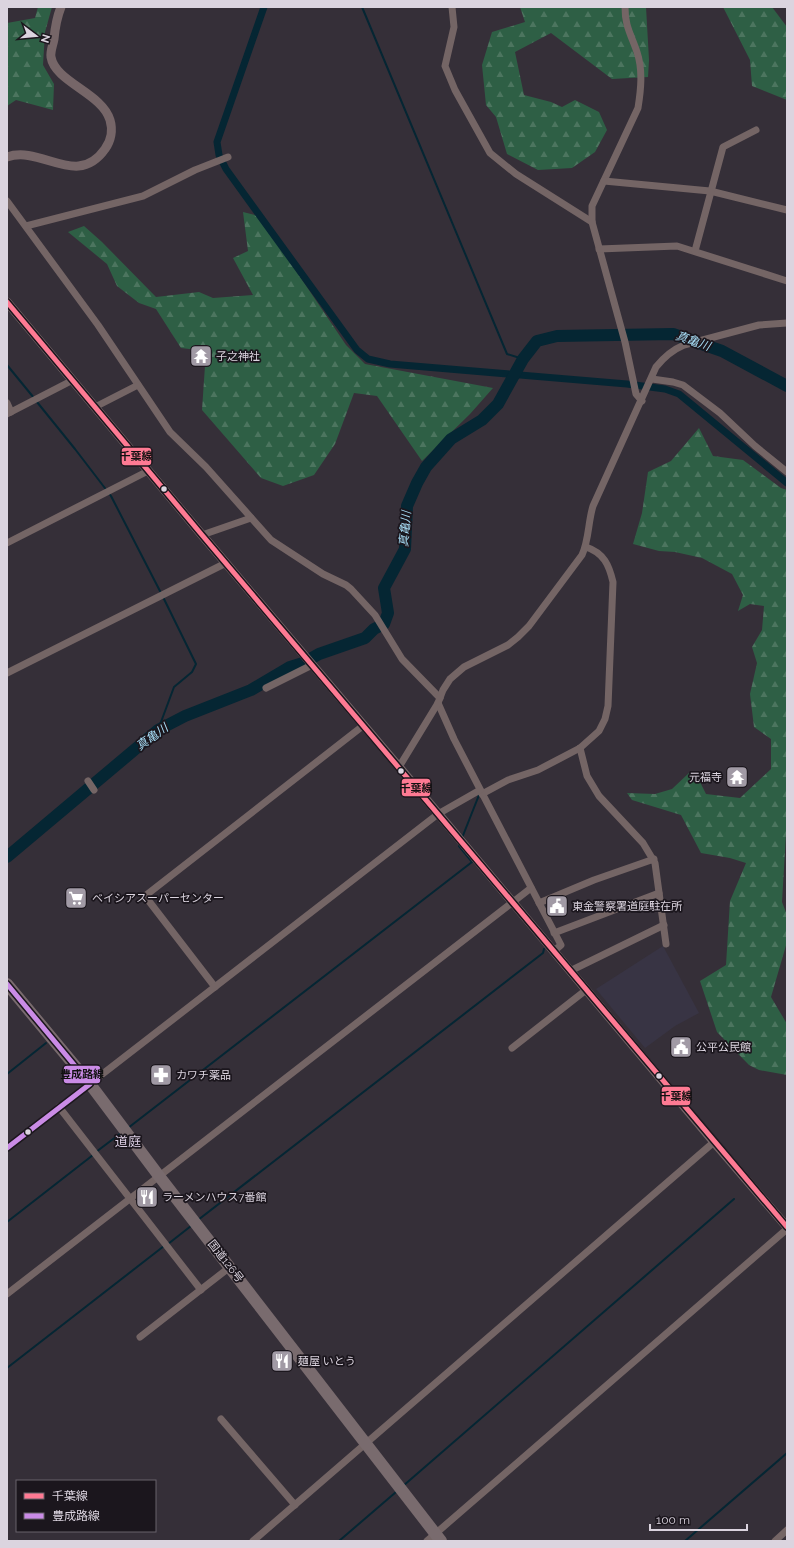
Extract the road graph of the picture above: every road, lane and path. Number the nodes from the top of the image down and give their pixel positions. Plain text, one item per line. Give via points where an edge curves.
1 (61, 7) edge
2 (452, 7) edge
3 (625, 7) edge
4 (756, 130) dead end
5 (7, 157) edge
6 (228, 157) dead end
7 (604, 181) junction
8 (710, 191) junction
9 (7, 201) edge
10 (787, 210) edge
11 (592, 222) junction
12 (26, 226) junction
13 (599, 249) junction
14 (695, 251) junction
15 (787, 281) edge
16 (7, 302) edge
17 (787, 323) edge
18 (652, 379) junction
19 (73, 380) junction
20 (138, 385) junction
21 (642, 401) junction
22 (7, 403) edge
23 (95, 407) junction
24 (9, 413) edge
25 (148, 471) junction
26 (787, 472) edge
27 (251, 518) junction
28 (202, 535) junction
29 (7, 543) edge
30 (586, 547) junction
31 (226, 563) junction
32 (312, 664) junction
33 (7, 673) edge
34 (266, 688) dead end
35 (439, 701) junction
36 (364, 725) junction
37 (580, 748) junction
38 (400, 767) junction
39 (88, 781) dead end
40 (94, 790) dead end
41 (481, 792) junction
42 (438, 814) junction
43 (654, 859) junction
44 (531, 888) junction
45 (659, 893) junction
46 (512, 902) junction
47 (539, 903) junction
48 (664, 925) junction
49 (554, 933) junction
50 (666, 944) dead end
51 (554, 951) junction
52 (570, 971) junction
53 (7, 984) edge
54 (215, 987) junction
55 (586, 990) junction
56 (512, 1048) dead end
57 (90, 1084) junction
58 (59, 1107) junction
59 (714, 1142) junction
60 (7, 1148) edge
61 (159, 1176) junction
62 (130, 1198) junction
63 (787, 1228) edge
64 (230, 1268) junction
65 (201, 1290) junction
66 (7, 1294) edge
67 (140, 1336) dead end
68 (221, 1419) dead end
69 (366, 1444) junction
70 (295, 1505) junction
71 (787, 1530) edge
72 (434, 1538) edge
73 (253, 1541) edge
74 (775, 1541) edge

1 - 5 street via 57,16 51,56 53,64 104,110 111,124 108,145 92,162 82,166 61,165 36,156
2 - 11 street via 454,26 445,66 455,90 490,153 516,174
3 - 7 street via 626,27 637,52 640,70 638,108
4 - 8 street via 723,147
6 - 12 street via 143,196
7 - 8 street
7 - 11 street via 592,206
8 - 10 street
8 - 14 street
9 - 12 street
11 - 13 street
12 - 20 street
13 - 14 street via 677,246
13 - 21 street via 625,342 636,394
14 - 15 street
16 - 19 street
17 - 18 street via 759,325 676,349 663,358 656,367
18 - 21 street
18 - 26 street via 683,386 720,413
19 - 23 street
19 - 24 street
20 - 23 street
20 - 27 street via 170,432 206,467
21 - 30 street via 592,506
22 - 24 street
23 - 25 street
25 - 28 street
25 - 29 street
27 - 28 street
27 - 35 street via 271,540 323,574 351,588 375,614 402,659
28 - 31 street
30 - 35 street via 524,632 508,645 464,667 450,679
30 - 37 street via 595,550 603,558 614,582 608,706 599,731
31 - 32 street
31 - 33 street
32 - 34 street
32 - 36 street
35 - 38 street
35 - 41 street via 454,739
36 - 38 street
36 - 54 street via 145,896
37 - 41 street via 538,770
37 - 43 street via 587,776 599,796 643,843
38 - 42 street
39 - 40 street
41 - 42 street
41 - 44 street
42 - 46 street
42 - 54 street
43 - 45 street
43 - 47 street
44 - 46 street
44 - 47 street
45 - 48 street
45 - 49 street
46 - 51 street
46 - 61 street
47 - 49 street
48 - 50 street
48 - 52 street
49 - 51 street via 561,945
51 - 52 street
52 - 55 street
53 - 57 highway, 国道126号
54 - 57 street
55 - 56 street
55 - 59 street
57 - 58 street
57 - 61 highway, 国道126号
58 - 60 street
58 - 62 street
59 - 63 street
59 - 69 street
61 - 62 street
61 - 64 highway, 国道126号
62 - 65 street
62 - 66 street
63 - 72 street
64 - 65 street
64 - 69 highway, 国道126号
65 - 67 street
68 - 70 street
69 - 70 street
69 - 72 highway, 国道126号
70 - 73 street
71 - 74 street

